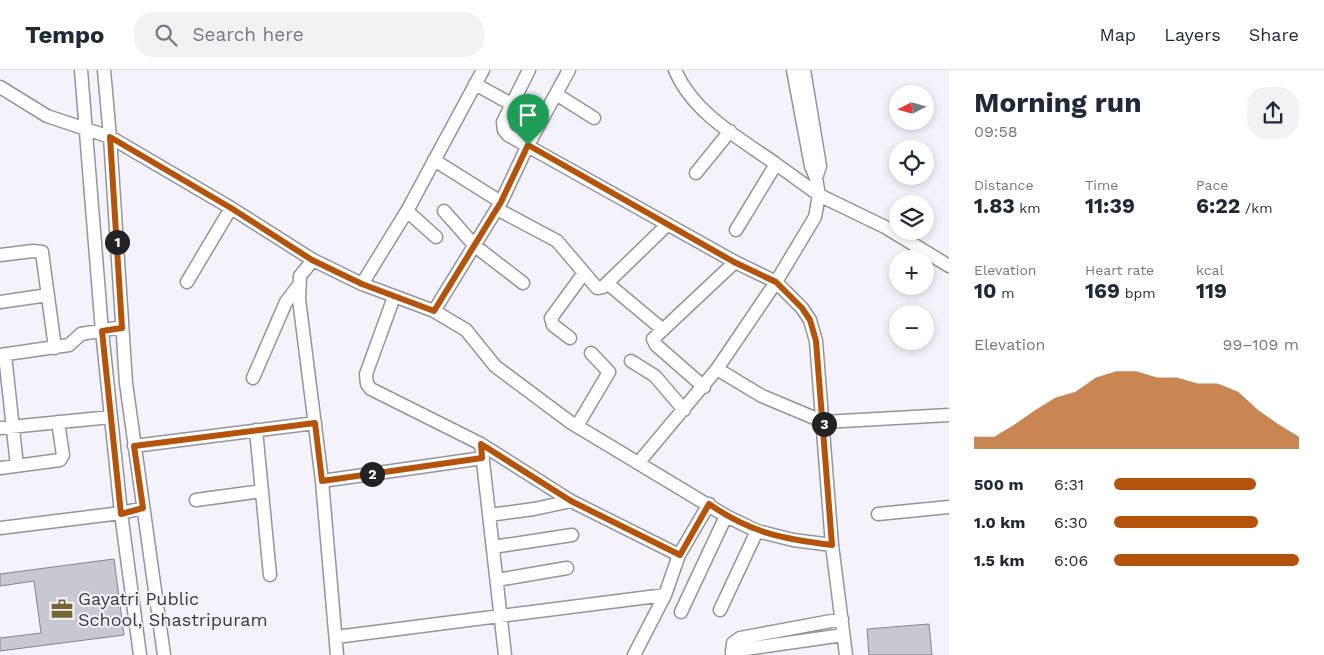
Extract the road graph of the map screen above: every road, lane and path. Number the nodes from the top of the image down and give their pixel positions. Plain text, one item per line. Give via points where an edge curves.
1 (81, 70) edge
2 (104, 70) edge
3 (483, 70) edge
4 (529, 70) edge
5 (569, 70) edge
6 (675, 70) edge
7 (793, 70) edge
8 (804, 70) edge
9 (475, 84) junction
10 (0, 87) edge
11 (556, 94) junction
12 (512, 104) junction
13 (594, 118) dead end
14 (87, 128) junction
15 (730, 131) junction
16 (110, 137) junction
17 (528, 145) junction
18 (434, 160) junction
19 (776, 164) junction
20 (696, 173) dead end
21 (816, 178) junction
22 (819, 195) junction
23 (499, 206) junction
24 (231, 208) junction
25 (407, 211) junction
26 (444, 211) dead end
27 (667, 224) junction
28 (736, 230) dead end
29 (436, 237) dead end
30 (475, 246) junction
31 (0, 255) edge
32 (312, 260) junction
33 (734, 262) junction
34 (949, 266) edge
35 (584, 273) junction
36 (187, 282) dead end
37 (776, 282) junction
38 (523, 283) dead end
39 (607, 283) junction
40 (362, 284) junction
41 (299, 285) junction
42 (48, 295) junction
43 (394, 297) junction
44 (0, 302) edge
45 (434, 311) junction
46 (122, 328) junction
47 (662, 329) junction
48 (102, 331) junction
49 (570, 338) dead end
50 (56, 348) junction
51 (591, 353) dead end
52 (2, 355) edge
53 (631, 361) dead end
54 (717, 370) junction
55 (254, 378) dead end
56 (704, 387) junction
57 (684, 410) junction
58 (949, 414) edge
59 (111, 417) junction
60 (58, 422) junction
61 (824, 422) junction
62 (315, 423) junction
63 (14, 426) junction
64 (577, 426) junction
65 (0, 428) edge
66 (256, 430) junction
67 (481, 444) junction
68 (134, 446) junction
69 (482, 458) junction
70 (639, 462) junction
71 (17, 466) junction
72 (0, 468) edge
73 (322, 481) junction
74 (262, 491) junction
75 (196, 500) dead end
76 (571, 501) junction
77 (709, 504) junction
78 (949, 507) edge
79 (143, 508) junction
80 (121, 514) junction
81 (878, 514) dead end
82 (489, 515) junction
83 (726, 516) junction
84 (0, 528) edge
85 (757, 531) junction
86 (572, 535) dead end
87 (832, 545) junction
88 (493, 547) junction
89 (680, 555) junction
90 (567, 568) dead end
91 (270, 576) dead end
92 (497, 580) junction
93 (665, 595) junction
94 (720, 610) dead end
95 (681, 612) dead end
96 (501, 616) junction
97 (842, 620) junction
98 (843, 635) junction
99 (336, 637) junction
100 (732, 653) edge
101 (140, 655) edge
102 (164, 655) edge
103 (337, 655) edge
104 (505, 655) edge
105 (634, 655) edge
106 (846, 655) edge

1 - 14 street
2 - 16 street
3 - 9 street
4 - 12 street
5 - 11 street
6 - 15 street via 691,97
7 - 21 street
8 - 21 street via 820,166
9 - 12 street
9 - 18 street
10 - 14 street via 47,116
11 - 13 street
11 - 17 street
12 - 17 street via 503,122 504,130
14 - 16 street
14 - 48 street
15 - 19 street
15 - 20 street
16 - 24 street
16 - 46 street
17 - 23 street
17 - 27 street
18 - 23 street
18 - 25 street
19 - 22 street
19 - 28 street
21 - 22 street
22 - 34 street via 885,227
22 - 37 street via 815,217
23 - 30 street
23 - 35 street via 557,241
24 - 32 street
24 - 36 street
25 - 29 street
25 - 40 street
26 - 30 street
27 - 33 street
27 - 39 street
30 - 38 street
30 - 45 street
31 - 42 street via 42,252
32 - 40 street
32 - 41 street via 300,276
33 - 37 street
33 - 47 street
35 - 39 street via 597,288
35 - 49 street via 552,318 553,325
37 - 54 street
37 - 61 street via 810,320 816,341
39 - 47 street
40 - 43 street
41 - 55 street via 286,302
41 - 62 street
42 - 44 street
42 - 50 street
43 - 45 street
43 - 67 street via 366,374 367,384 371,389
45 - 64 street via 466,330 495,366
46 - 48 street
46 - 68 street
47 - 56 street via 653,339 656,346
48 - 50 street via 81,334 71,344
48 - 59 street
50 - 52 street
51 - 64 street via 610,372
52 - 63 street
53 - 57 street via 655,376
54 - 56 street
54 - 61 street via 762,396
56 - 57 street
57 - 70 street
58 - 61 street
59 - 60 street
59 - 80 street
60 - 63 street
60 - 71 street via 62,458
61 - 87 street
62 - 66 street
62 - 73 street
63 - 65 street
63 - 71 street
64 - 70 street
66 - 68 street
66 - 74 street
67 - 69 street
67 - 76 street
68 - 79 street
69 - 73 street
69 - 82 street
70 - 77 street
71 - 72 street
73 - 99 street
74 - 75 street
74 - 91 street
76 - 82 street
76 - 89 street
77 - 83 street
77 - 89 street
78 - 81 street
79 - 80 street
79 - 102 street
80 - 84 street
80 - 101 street
82 - 88 street
83 - 85 street
83 - 95 street
85 - 87 street
85 - 94 street
86 - 88 street
87 - 97 street
88 - 92 street
89 - 93 street
90 - 92 street
92 - 96 street
93 - 96 street
93 - 105 street
96 - 99 street
96 - 104 street
97 - 98 street
97 - 100 street via 740,638 733,643
98 - 100 street
98 - 106 street
99 - 103 street

